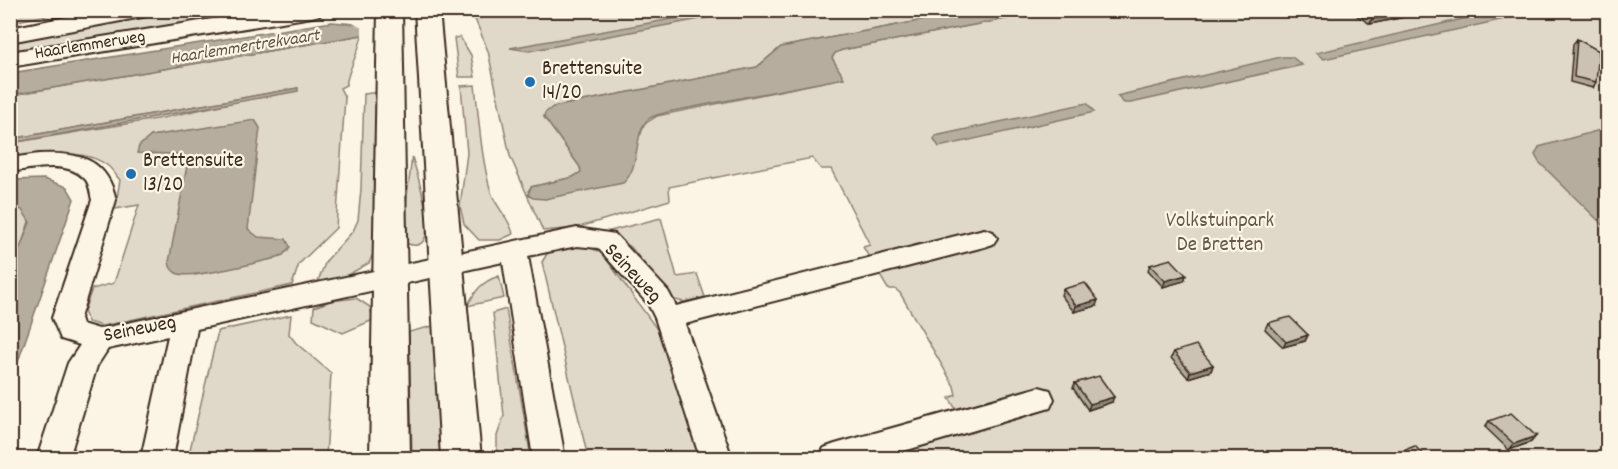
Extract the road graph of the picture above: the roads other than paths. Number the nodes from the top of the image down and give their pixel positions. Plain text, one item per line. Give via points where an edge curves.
1 (142, 10) edge
2 (312, 10) edge
3 (428, 21) edge
4 (390, 22) edge
5 (10, 35) edge
6 (10, 60) edge
7 (10, 165) edge
8 (984, 238) dead end
9 (514, 250) junction
10 (446, 265) junction
11 (389, 277) junction
12 (669, 318) junction
13 (185, 321) junction
14 (99, 340) junction
15 (1039, 399) dead end
16 (53, 459) edge
17 (157, 459) edge
18 (390, 459) edge
19 (461, 459) edge
20 (549, 459) edge
21 (716, 459) edge
22 (835, 459) edge

1 - 5 main road, Haarlemmerweg
2 - 6 main road, Haarlemmerweg
3 - 10 main road
4 - 11 main road
7 - 14 street, Seineweg via 44,160 77,163 95,173 103,184 104,200 66,318 71,331
8 - 12 street
9 - 10 street, Seineweg
9 - 12 street, Seineweg via 577,237 606,240 658,298
9 - 20 street
10 - 11 street, Seineweg
10 - 19 main road
11 - 13 street, Seineweg
11 - 18 main road
12 - 21 street, Seineweg
13 - 14 street, Seineweg
13 - 17 street
14 - 16 street via 83,363
15 - 22 street

